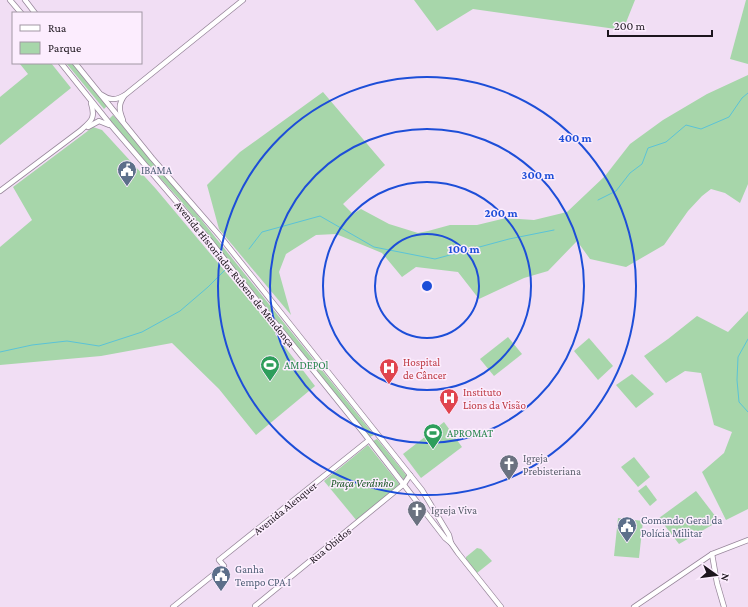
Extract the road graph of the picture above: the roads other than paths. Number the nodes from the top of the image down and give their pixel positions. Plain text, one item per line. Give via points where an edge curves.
1 (10, 0) edge
2 (25, 0) edge
3 (242, 0) edge
4 (20, 12) edge
5 (34, 12) edge
6 (62, 64) edge
7 (76, 64) edge
8 (98, 92) junction
9 (125, 95) junction
10 (90, 99) junction
11 (125, 126) junction
12 (114, 129) junction
13 (80, 131) junction
14 (0, 191) edge
15 (369, 440) junction
16 (410, 475) junction
17 (404, 484) junction
18 (432, 509) junction
19 (424, 511) junction
20 (748, 540) edge
21 (451, 543) junction
22 (712, 554) junction
23 (173, 607) edge
24 (255, 607) edge
25 (501, 607) edge
26 (634, 607) edge
27 (724, 607) edge

1 - 4 main road
2 - 5 main road
3 - 9 main road
6 - 10 main road, Avenida Historiador Rubens de Mendonça
7 - 8 main road, Avenida Historiador Rubens de Mendonça
8 - 9 main road via 115,100
8 - 11 main road, Avenida Historiador Rubens de Mendonça
9 - 11 main road via 119,108
10 - 12 main road, Avenida Historiador Rubens de Mendonça
10 - 13 main road via 93,118
11 - 16 main road, Avenida Historiador Rubens de Mendonça via 219,235
12 - 13 main road via 104,122 99,122
12 - 15 main road, Avenida Historiador Rubens de Mendonça via 212,242
13 - 14 main road
15 - 17 main road, Avenida Historiador Rubens de Mendonça
15 - 23 main road, Avenida Alenquer via 219,560 224,566
16 - 17 main road, Rua Óbidos
16 - 18 main road, Avenida Historiador Rubens de Mendonça
17 - 19 main road, Avenida Historiador Rubens de Mendonça
17 - 24 main road, Rua Óbidos
18 - 19 main road
18 - 21 main road, Avenida Historiador Rubens de Mendonça via 449,535
19 - 21 main road, Avenida Historiador Rubens de Mendonça
20 - 22 main road
21 - 25 main road, Avenida Historiador Rubens de Mendonça
22 - 26 main road
22 - 27 main road

